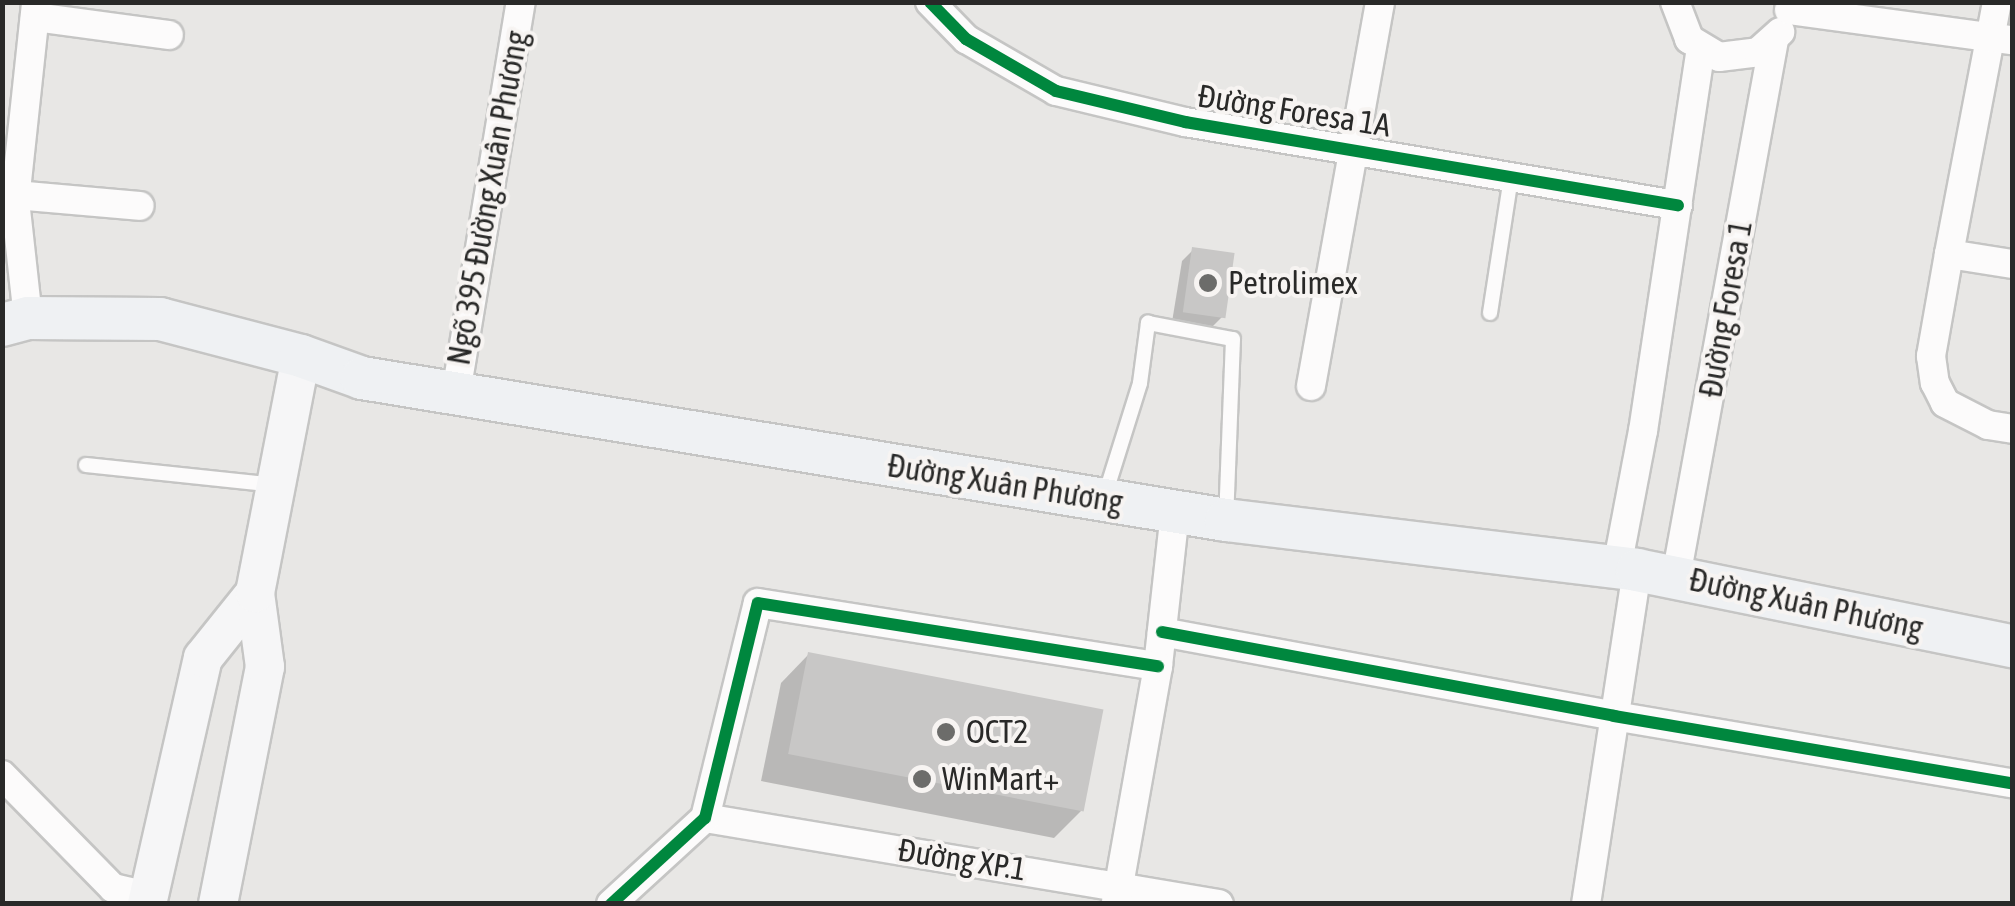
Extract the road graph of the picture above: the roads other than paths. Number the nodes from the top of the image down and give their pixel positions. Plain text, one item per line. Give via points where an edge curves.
1 (521, 2) edge
2 (930, 2) edge
3 (1380, 2) edge
4 (1675, 2) edge
5 (1997, 2) edge
6 (1790, 6) edge
7 (36, 10) edge
8 (169, 35) dead end
9 (2002, 38) edge
10 (1774, 40) junction
11 (1701, 49) junction
12 (1354, 151) junction
13 (1511, 177) junction
14 (15, 196) junction
15 (1678, 205) junction
16 (140, 206) dead end
17 (1949, 254) junction
18 (2012, 264) edge
19 (1490, 313) dead end
20 (15, 321) edge
21 (300, 356) junction
22 (1312, 386) dead end
23 (456, 394) junction
24 (2012, 429) edge
25 (86, 464) dead end
26 (277, 484) junction
27 (1104, 500) junction
28 (1175, 512) junction
29 (1226, 520) junction
30 (1644, 571) junction
31 (255, 592) junction
32 (1162, 632) junction
33 (2012, 646) edge
34 (1158, 666) junction
35 (1614, 716) junction
36 (2012, 783) edge
37 (7, 787) edge
38 (705, 818) junction
39 (1118, 894) edge
40 (136, 896) edge
41 (218, 904) edge
42 (611, 904) edge
43 (1218, 904) edge
44 (1586, 904) edge

1 - 23 street, Ngõ 395 Đường Xuân Phương
2 - 12 street, Đường Foresa 1A via 966,39 1056,90 1186,122
3 - 12 street
4 - 11 street via 1680,25
5 - 9 street
6 - 9 street
6 - 10 street, Đường Foresa 1
7 - 8 street
7 - 14 street
9 - 17 street
10 - 11 street via 1739,58
10 - 30 street, Đường Foresa 1
11 - 15 street, Đường Foresa 1
12 - 13 street, Đường Foresa 1A
12 - 22 street
13 - 15 street, Đường Foresa 1A
13 - 19 lane
14 - 16 street
14 - 20 street
15 - 30 street, Đường Foresa 1
17 - 18 street
17 - 24 street via 1931,356 1935,383 1946,403 1988,425
20 - 21 main road, Đường Xuân Phương via 160,319
21 - 23 main road, Đường Xuân Phương via 362,378
21 - 26 street
23 - 27 main road, Đường Xuân Phương
25 - 26 lane
26 - 31 street
27 - 28 main road, Đường Xuân Phương
27 - 29 lane via 1140,383 1148,322 1233,339
28 - 29 main road, Đường Xuân Phương
28 - 32 street
29 - 30 main road, Đường Xuân Phương
30 - 33 main road, Đường Xuân Phương
30 - 35 street
31 - 40 street via 204,658
31 - 41 street via 265,667
32 - 34 street
32 - 35 street
34 - 38 street via 758,602
34 - 39 street
35 - 36 street
35 - 44 street
37 - 40 street
38 - 39 street, Đường XP.1
38 - 42 street
39 - 43 street, Đường XP.1

